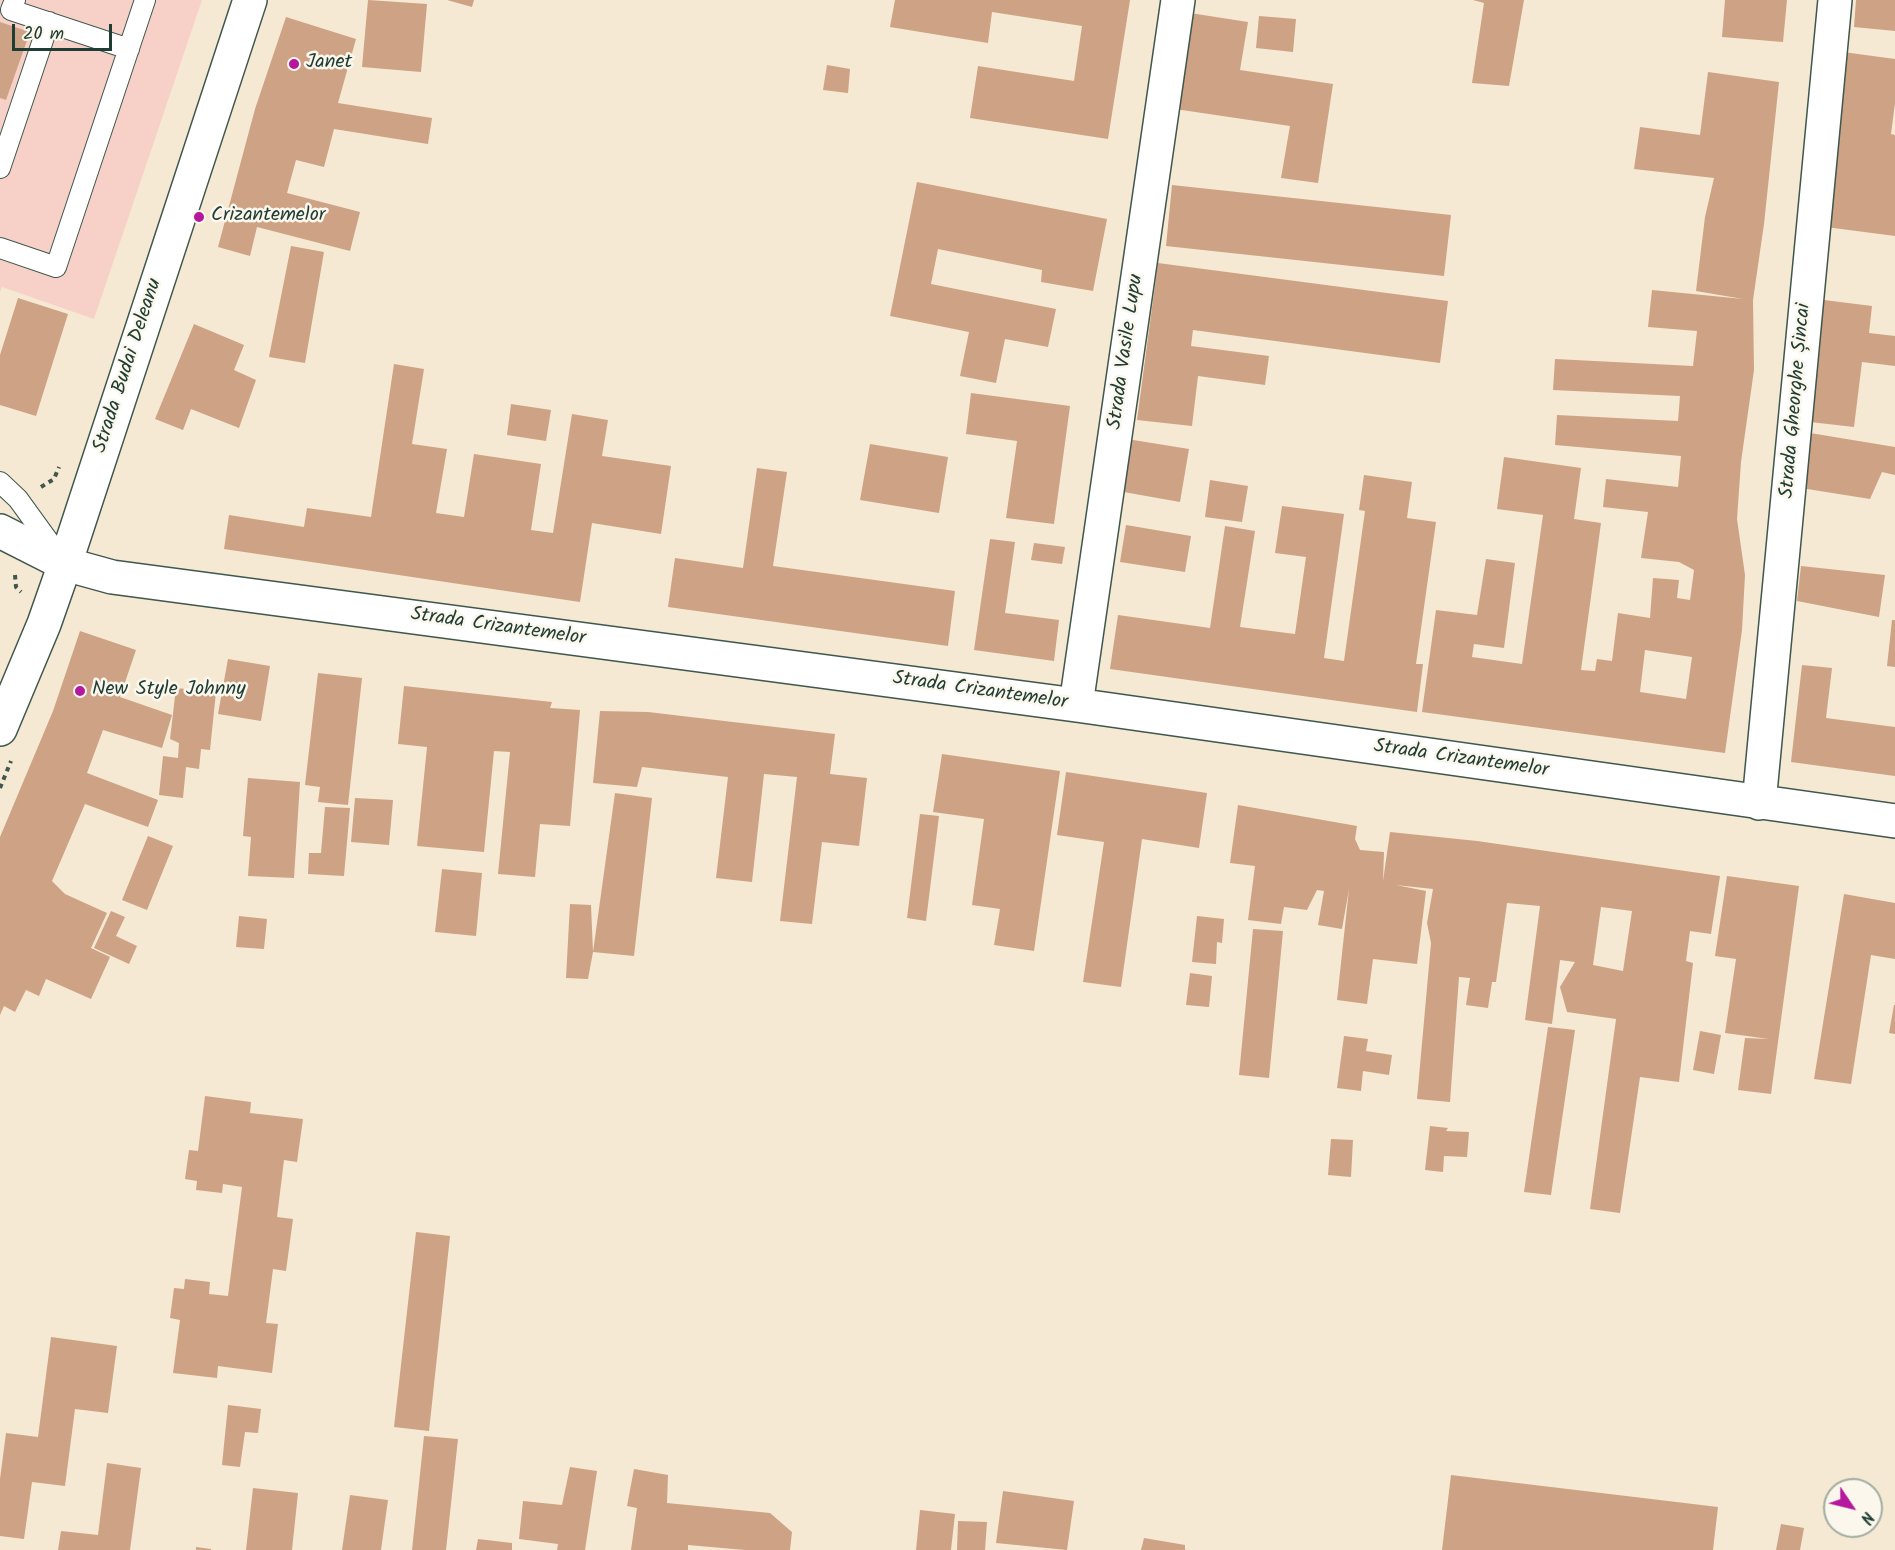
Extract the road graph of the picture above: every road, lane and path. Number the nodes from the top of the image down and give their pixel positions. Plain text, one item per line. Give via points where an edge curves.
1 (15, 0) edge
2 (145, 0) edge
3 (1178, 0) edge
4 (1835, 0) edge
5 (244, 2) edge
6 (49, 22) junction
7 (129, 49) junction
8 (0, 168) edge
9 (0, 249) edge
10 (59, 465) dead end
11 (0, 482) edge
12 (27, 511) junction
13 (0, 531) edge
14 (65, 564) junction
15 (1076, 705) junction
16 (0, 729) edge
17 (1759, 803) junction
18 (1895, 821) edge

1 - 6 lane via 11,10
2 - 7 lane
3 - 15 street, Strada Vasile Lupu
4 - 17 street, Strada Gheorghe Șincai
5 - 14 street, Strada Budai Deleanu
6 - 7 lane
6 - 8 lane
7 - 9 lane via 56,267
10 - 12 path via 54,479 32,496
11 - 12 lane
12 - 14 lane
13 - 14 street, Strada Crizantemelor
14 - 15 street, Strada Crizantemelor via 112,577
14 - 16 street, Strada Budai Deleanu
15 - 17 street, Strada Crizantemelor
17 - 18 street, Strada Crizantemelor

